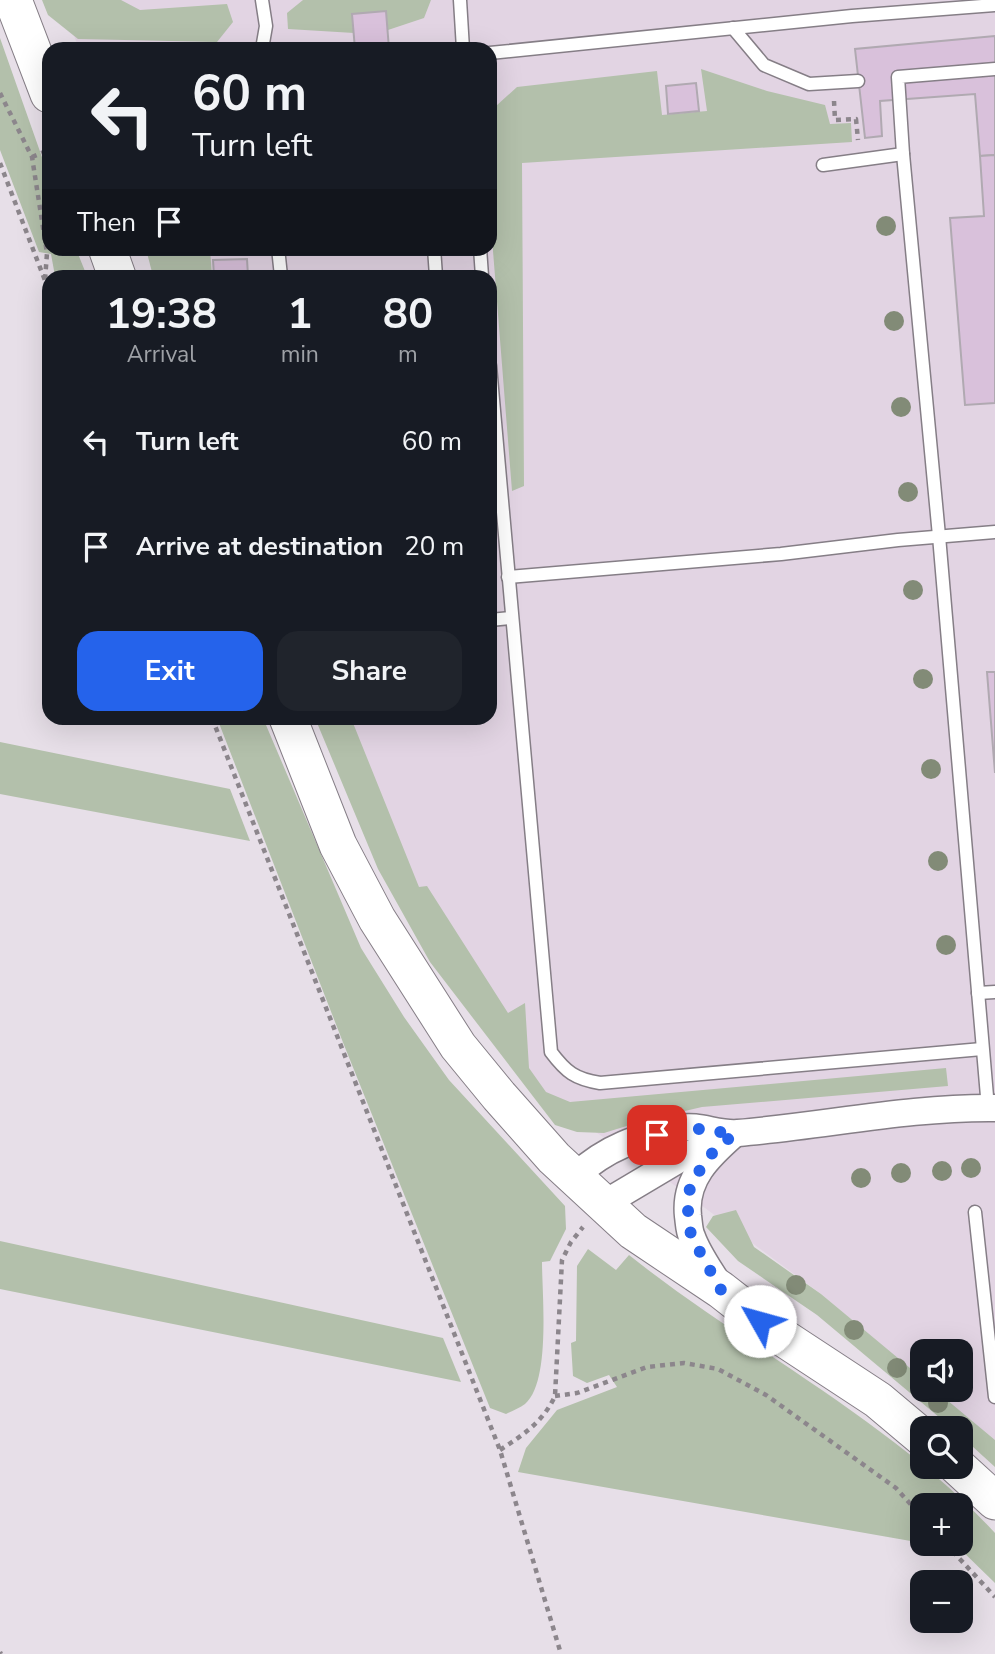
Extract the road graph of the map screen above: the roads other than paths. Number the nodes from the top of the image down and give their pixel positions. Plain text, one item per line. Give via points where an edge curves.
1 (13, 0) edge
2 (262, 0) edge
3 (460, 0) edge
4 (995, 5) edge
5 (905, 6) edge
6 (733, 28) junction
7 (263, 42) edge
8 (463, 42) edge
9 (497, 52) edge
10 (42, 69) edge
11 (995, 69) edge
12 (858, 81) dead end
13 (903, 154) junction
14 (823, 165) dead end
15 (497, 448) edge
16 (995, 532) edge
17 (939, 536) junction
18 (508, 577) junction
19 (511, 618) junction
20 (497, 619) edge
21 (291, 725) edge
22 (995, 992) edge
23 (978, 993) junction
24 (982, 1049) junction
25 (991, 1108) edge
26 (734, 1134) junction
27 (575, 1177) junction
28 (975, 1212) dead end
29 (591, 1218) junction
30 (721, 1290) junction
31 (995, 1396) edge
32 (910, 1427) edge
33 (971, 1479) edge
34 (995, 1501) edge

1 - 10 main road
2 - 7 lane
3 - 8 lane
4 - 5 lane
5 - 6 lane
6 - 9 lane
6 - 12 lane via 764,65 809,84
11 - 13 lane via 898,77
13 - 14 lane
13 - 17 lane
15 - 18 lane
16 - 17 lane
17 - 18 lane
17 - 23 lane
18 - 19 lane
19 - 20 lane
19 - 24 lane via 551,1052 562,1067 582,1080 600,1083
21 - 27 main road via 338,845 421,991 499,1096
22 - 23 lane
23 - 24 lane
24 - 25 lane
25 - 26 street
26 - 27 street via 684,1127 630,1141 596,1157
26 - 29 street via 681,1158
26 - 30 street via 709,1156 691,1184 687,1202 691,1236
27 - 29 main road
28 - 31 lane
29 - 30 main road via 633,1231
30 - 32 main road
33 - 34 main road

